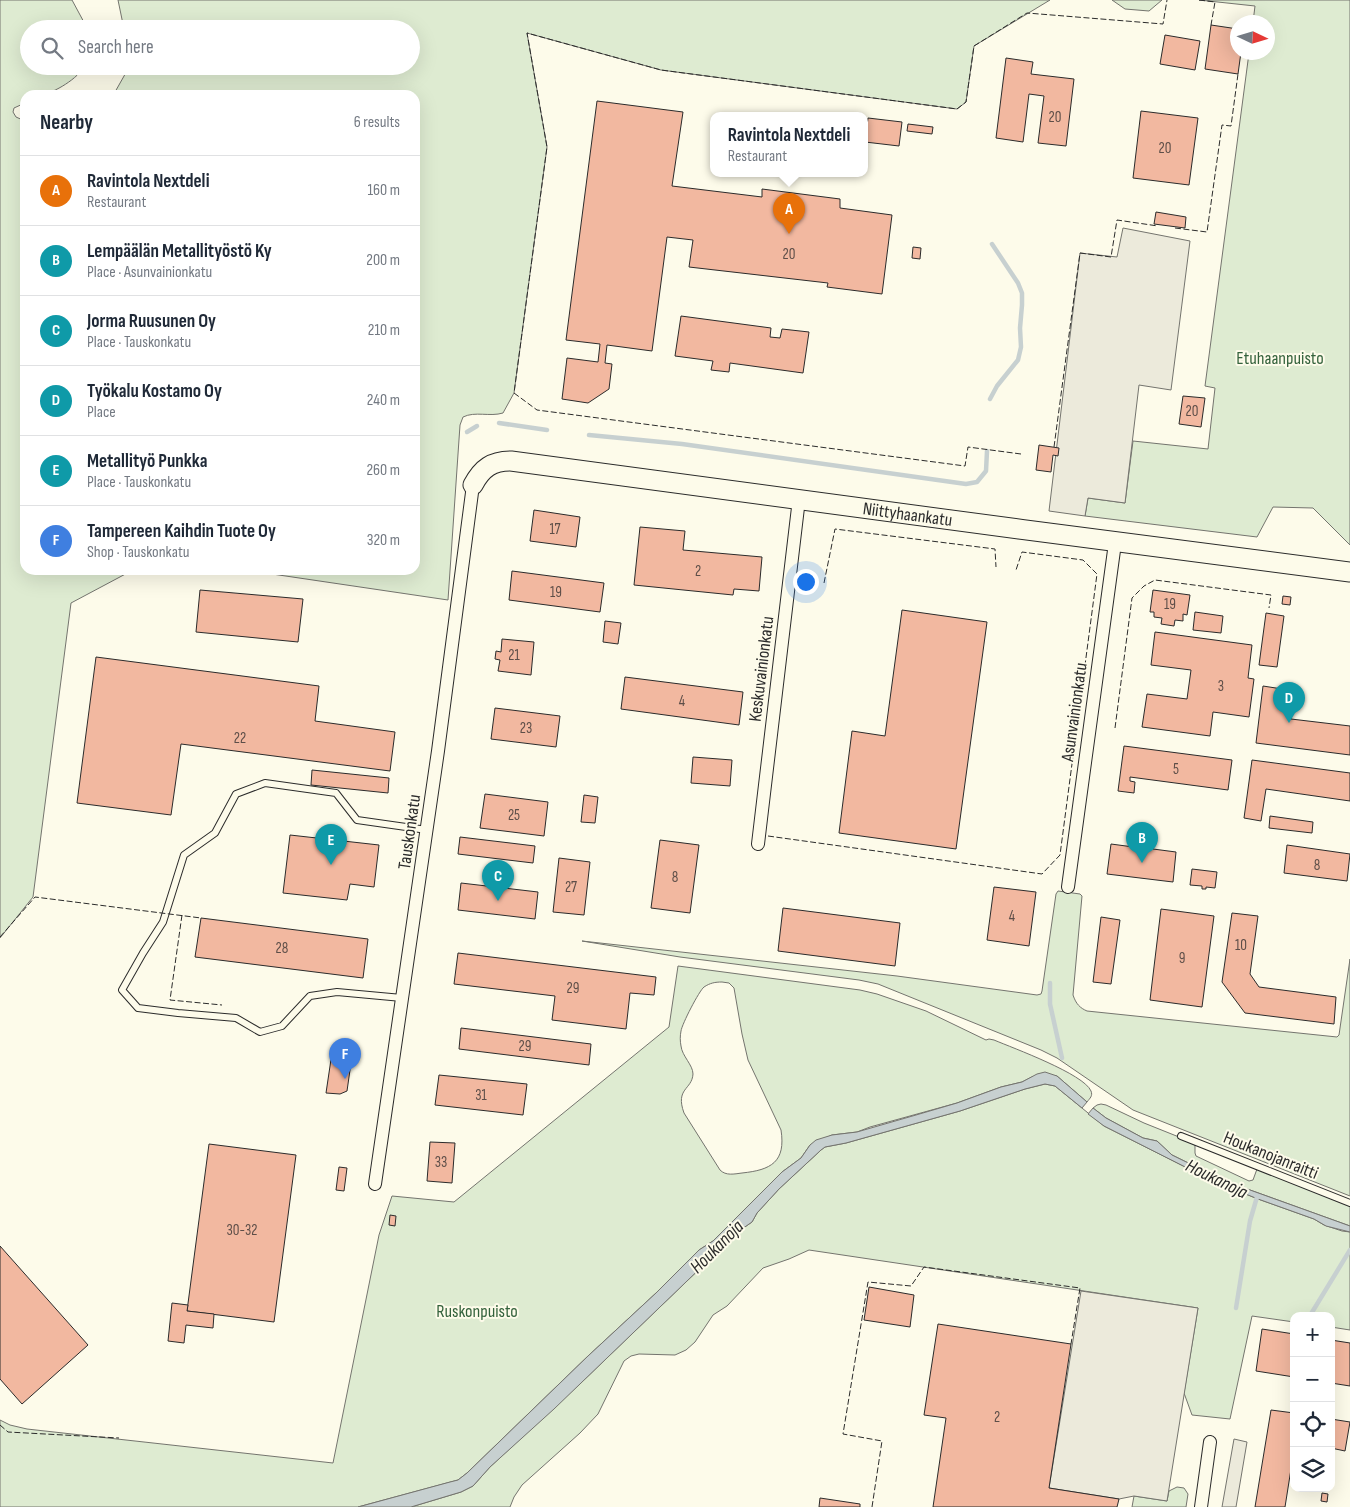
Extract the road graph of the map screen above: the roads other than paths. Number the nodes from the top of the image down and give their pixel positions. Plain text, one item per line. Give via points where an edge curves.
1 (473, 485) joint
2 (799, 499) junction
3 (1115, 543) junction
4 (1350, 572) edge
5 (427, 830) junction
6 (758, 844) dead end
7 (1068, 887) dead end
8 (402, 998) junction
9 (1181, 1136) dead end
10 (375, 1184) dead end
11 (1350, 1203) edge
12 (1210, 1442) dead end
13 (1200, 1507) edge

1 - 2 street, Niittyhaankatu via 488,467 499,461 511,461
1 - 5 street, Tauskonkatu
2 - 3 street, Niittyhaankatu
2 - 6 street, Keskuvainionkatu
3 - 4 street, Niittyhaankatu
3 - 7 street, Asunvainionkatu
5 - 8 street, Tauskonkatu
5 - 8 lane via 357,820 336,793 265,783 236,794 215,833 184,855 163,922 122,990 138,1008 236,1018 260,1032 282,1026 310,996 338,992
8 - 10 street, Tauskonkatu
9 - 11 lane, Houkanojanraitti
12 - 13 street

